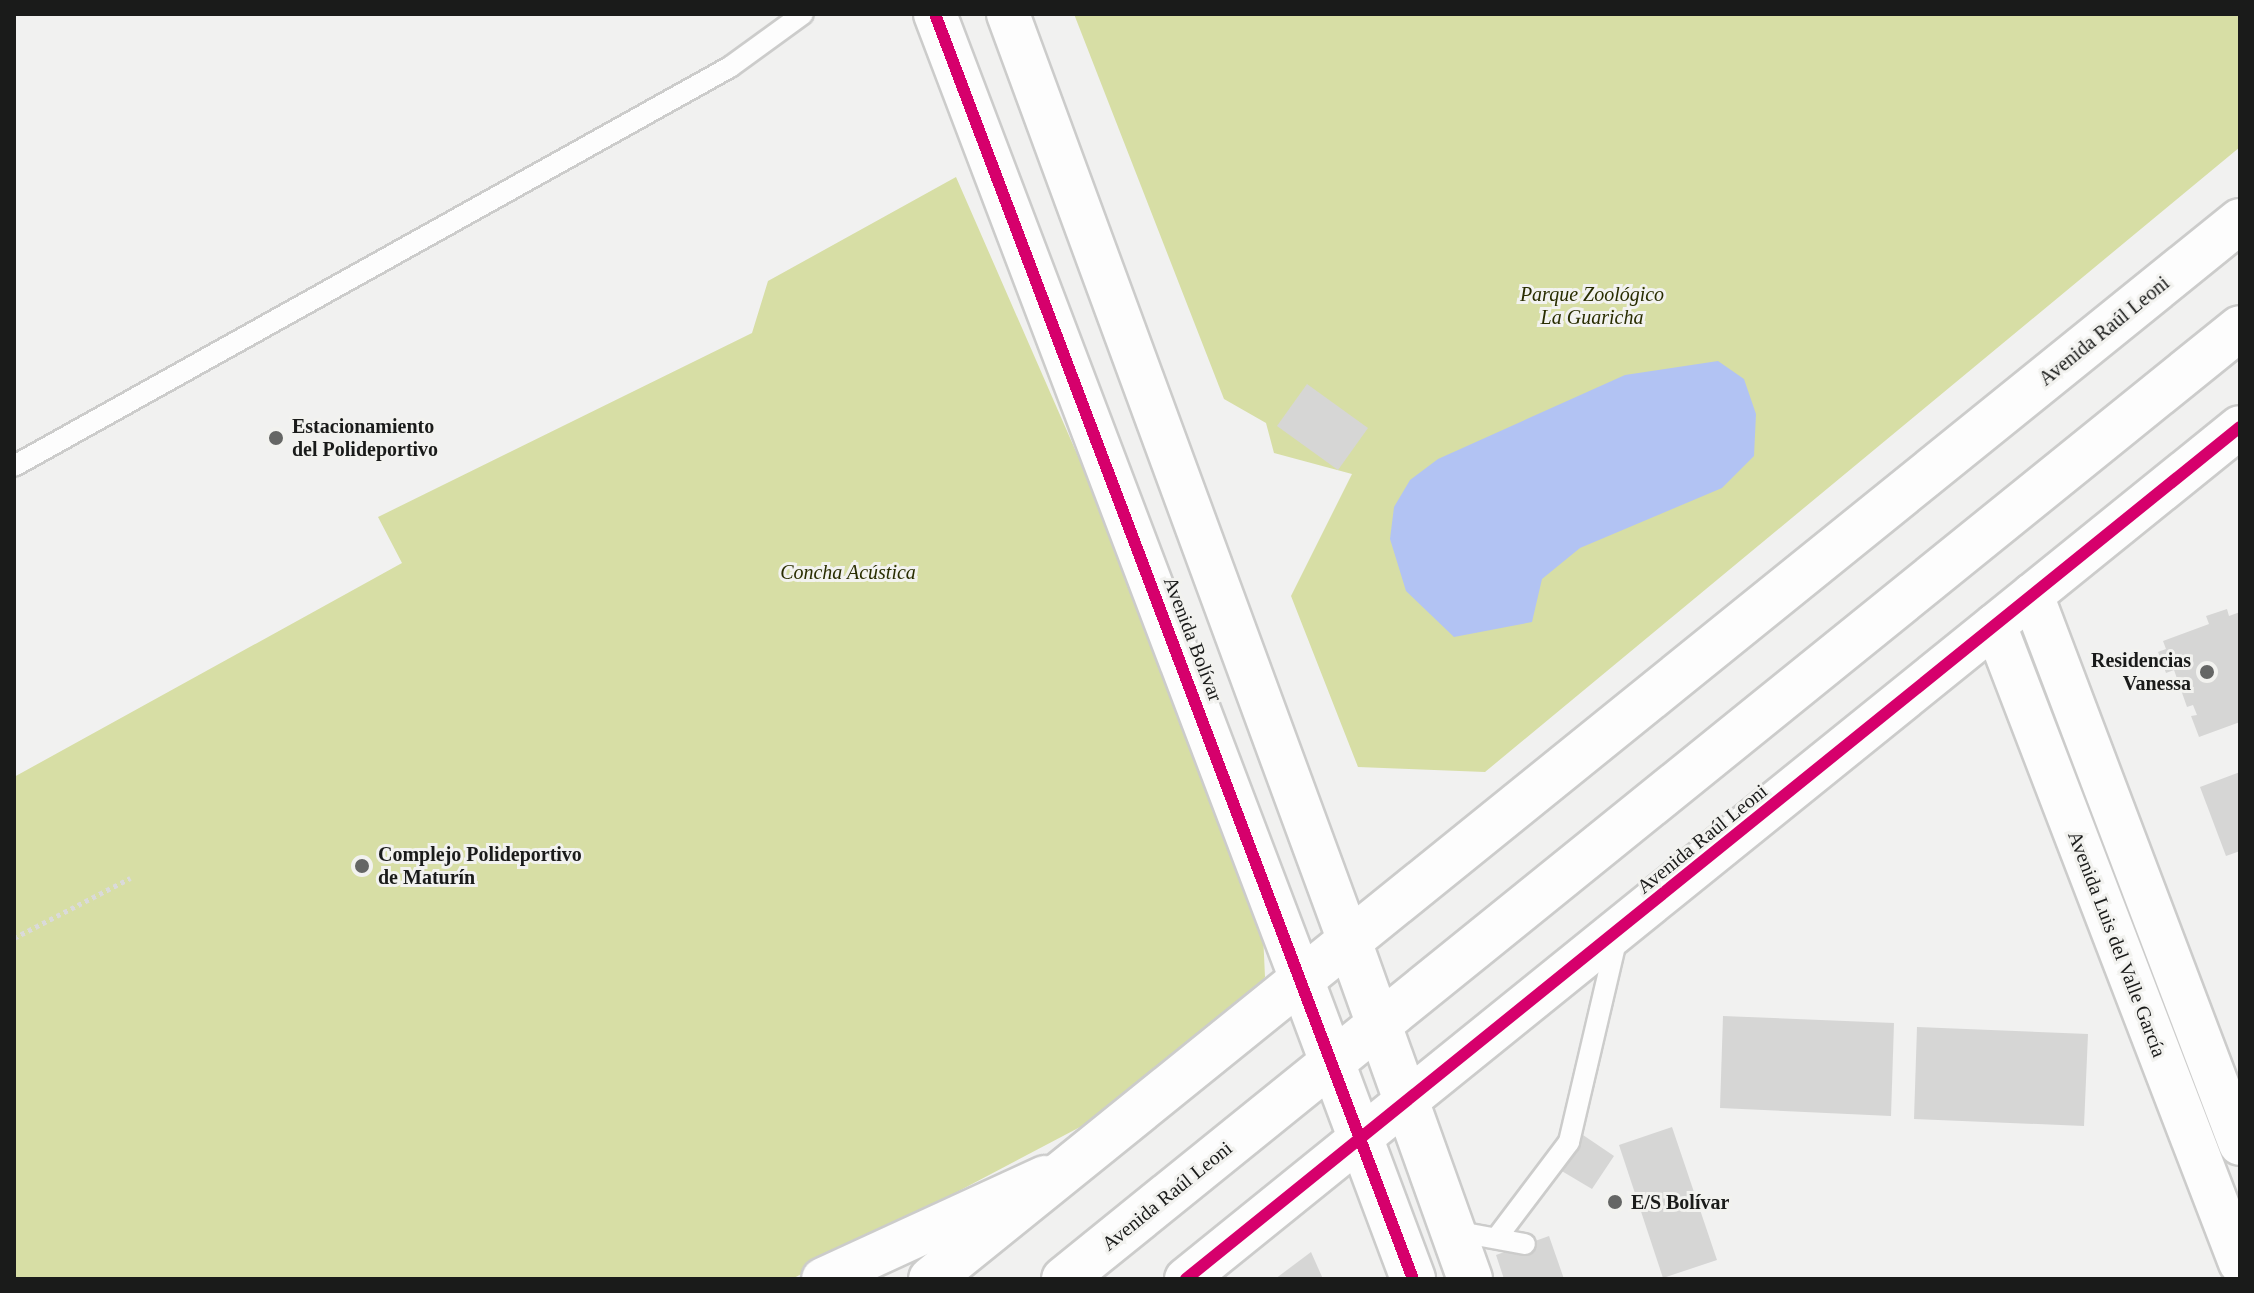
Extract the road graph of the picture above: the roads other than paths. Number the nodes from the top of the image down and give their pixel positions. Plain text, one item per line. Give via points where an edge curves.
1 (803, 14) edge
2 (935, 14) edge
3 (1008, 14) edge
4 (2240, 221) edge
5 (2240, 328) edge
6 (2240, 427) edge
7 (14, 466) edge
8 (2032, 595) junction
9 (1995, 625) junction
10 (1617, 934) junction
11 (1349, 941) junction
12 (1301, 979) junction
13 (1380, 1023) junction
14 (1332, 1062) junction
15 (1409, 1099) junction
16 (1360, 1138) junction
17 (2240, 1144) edge
18 (1072, 1165) junction
19 (1454, 1231) junction
20 (1498, 1236) junction
21 (1525, 1244) dead end
22 (2240, 1263) edge
23 (823, 1279) edge
24 (931, 1279) edge
25 (1064, 1279) edge
26 (1186, 1279) edge
27 (1413, 1279) edge
28 (1470, 1279) edge

1 - 7 lane via 730,67
2 - 12 street, Avenida Bolívar
3 - 11 street, Avenida Bolívar
4 - 11 main road, Avenida Raúl Leoni
5 - 13 main road, Avenida Raúl Leoni
6 - 8 street, Avenida Raúl Leoni
8 - 9 street, Avenida Raúl Leoni
8 - 17 street
9 - 10 street, Avenida Raúl Leoni
9 - 22 street, Avenida Luis del Valle García
10 - 15 street, Avenida Raúl Leoni
10 - 20 lane via 1569,1142
11 - 12 main road, Avenida Raúl Leoni
11 - 13 main road, Avenida Bolívar
12 - 14 main road, Avenida Bolívar
12 - 18 main road, Avenida Raúl Leoni
13 - 14 main road, Avenida Raúl Leoni
13 - 15 main road, Avenida Bolívar
14 - 16 main road, Avenida Bolívar
14 - 25 main road, Avenida Raúl Leoni
15 - 16 street, Avenida Raúl Leoni
15 - 19 main road, Avenida Bolívar
16 - 26 street, Avenida Raúl Leoni
16 - 27 main road, Avenida Bolívar
18 - 23 street, Avenida Raúl Leoni
18 - 24 main road, Avenida Raúl Leoni
19 - 20 lane
19 - 28 main road, Avenida Bolívar
20 - 21 lane

